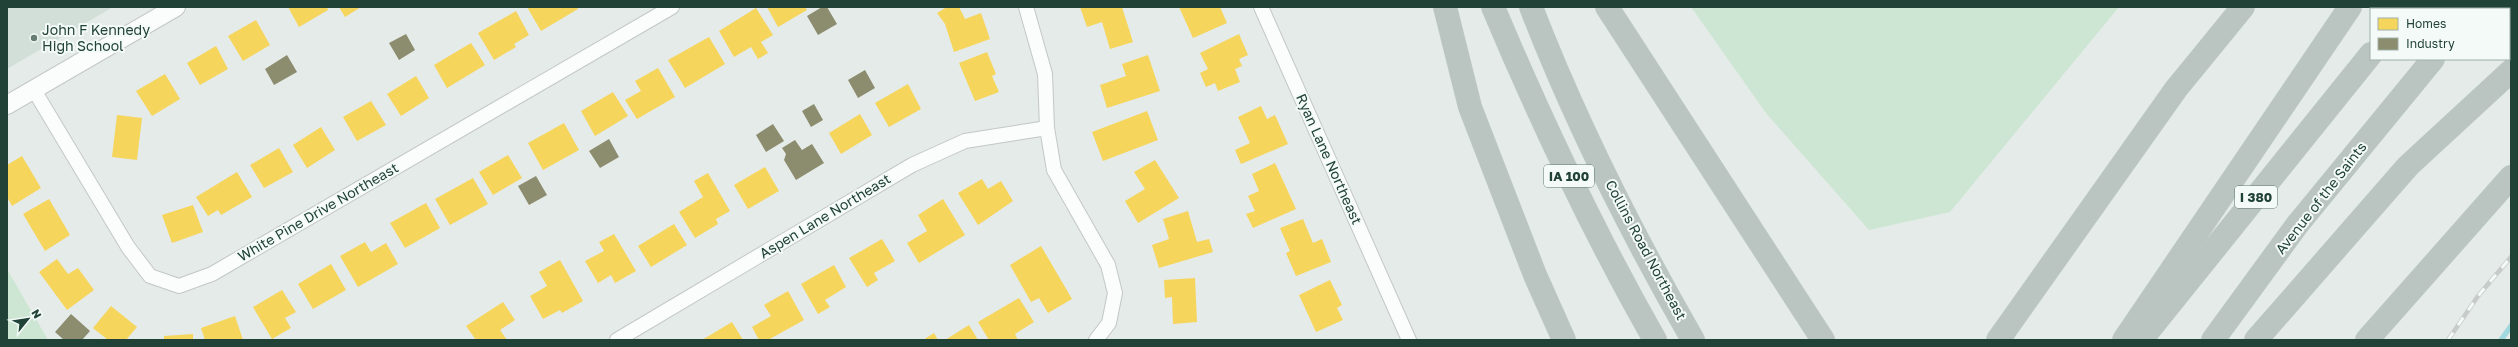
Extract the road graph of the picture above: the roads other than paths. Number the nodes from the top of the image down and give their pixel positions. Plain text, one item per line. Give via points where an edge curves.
1 (176, 7) edge
2 (672, 7) edge
3 (1026, 7) edge
4 (1261, 7) edge
5 (1445, 7) edge
6 (1493, 7) edge
7 (1531, 7) edge
8 (1607, 7) edge
9 (2243, 7) edge
10 (2350, 7) edge
11 (2370, 55) edge
12 (2432, 60) edge
13 (2511, 71) edge
14 (34, 90) junction
15 (7, 105) edge
16 (1047, 128) junction
17 (2511, 177) edge
18 (2018, 311) junction
19 (617, 340) edge
20 (1096, 340) edge
21 (1409, 340) edge
22 (1564, 340) edge
23 (1656, 340) edge
24 (1693, 340) edge
25 (1824, 340) edge
26 (1993, 340) edge
27 (1998, 340) edge
28 (2124, 340) edge
29 (2141, 340) edge
30 (2213, 340) edge
31 (2256, 340) edge
32 (2367, 340) edge

1 - 14 street
2 - 14 street, White Pine Drive Northeast via 212,274 179,286 150,276 128,247
3 - 16 street via 1045,74
4 - 21 street, Ryan Lane Northeast
5 - 22 highway via 1470,107 1535,275
6 - 23 highway, IA 100 via 1537,112 1585,210
7 - 24 highway, Collins Road Northeast / IA 100 via 1616,196 1658,280
8 - 25 highway
9 - 18 highway via 2176,89
10 - 28 highway
11 - 29 highway, I 380
12 - 30 highway, Avenue of the Saints via 2297,225
13 - 31 highway via 2408,166
14 - 15 street
16 - 19 street, Aspen Lane Northeast via 965,140 912,165
16 - 20 street via 1054,170 1108,265 1115,293 1109,323
17 - 32 highway
18 - 26 highway
18 - 27 highway

